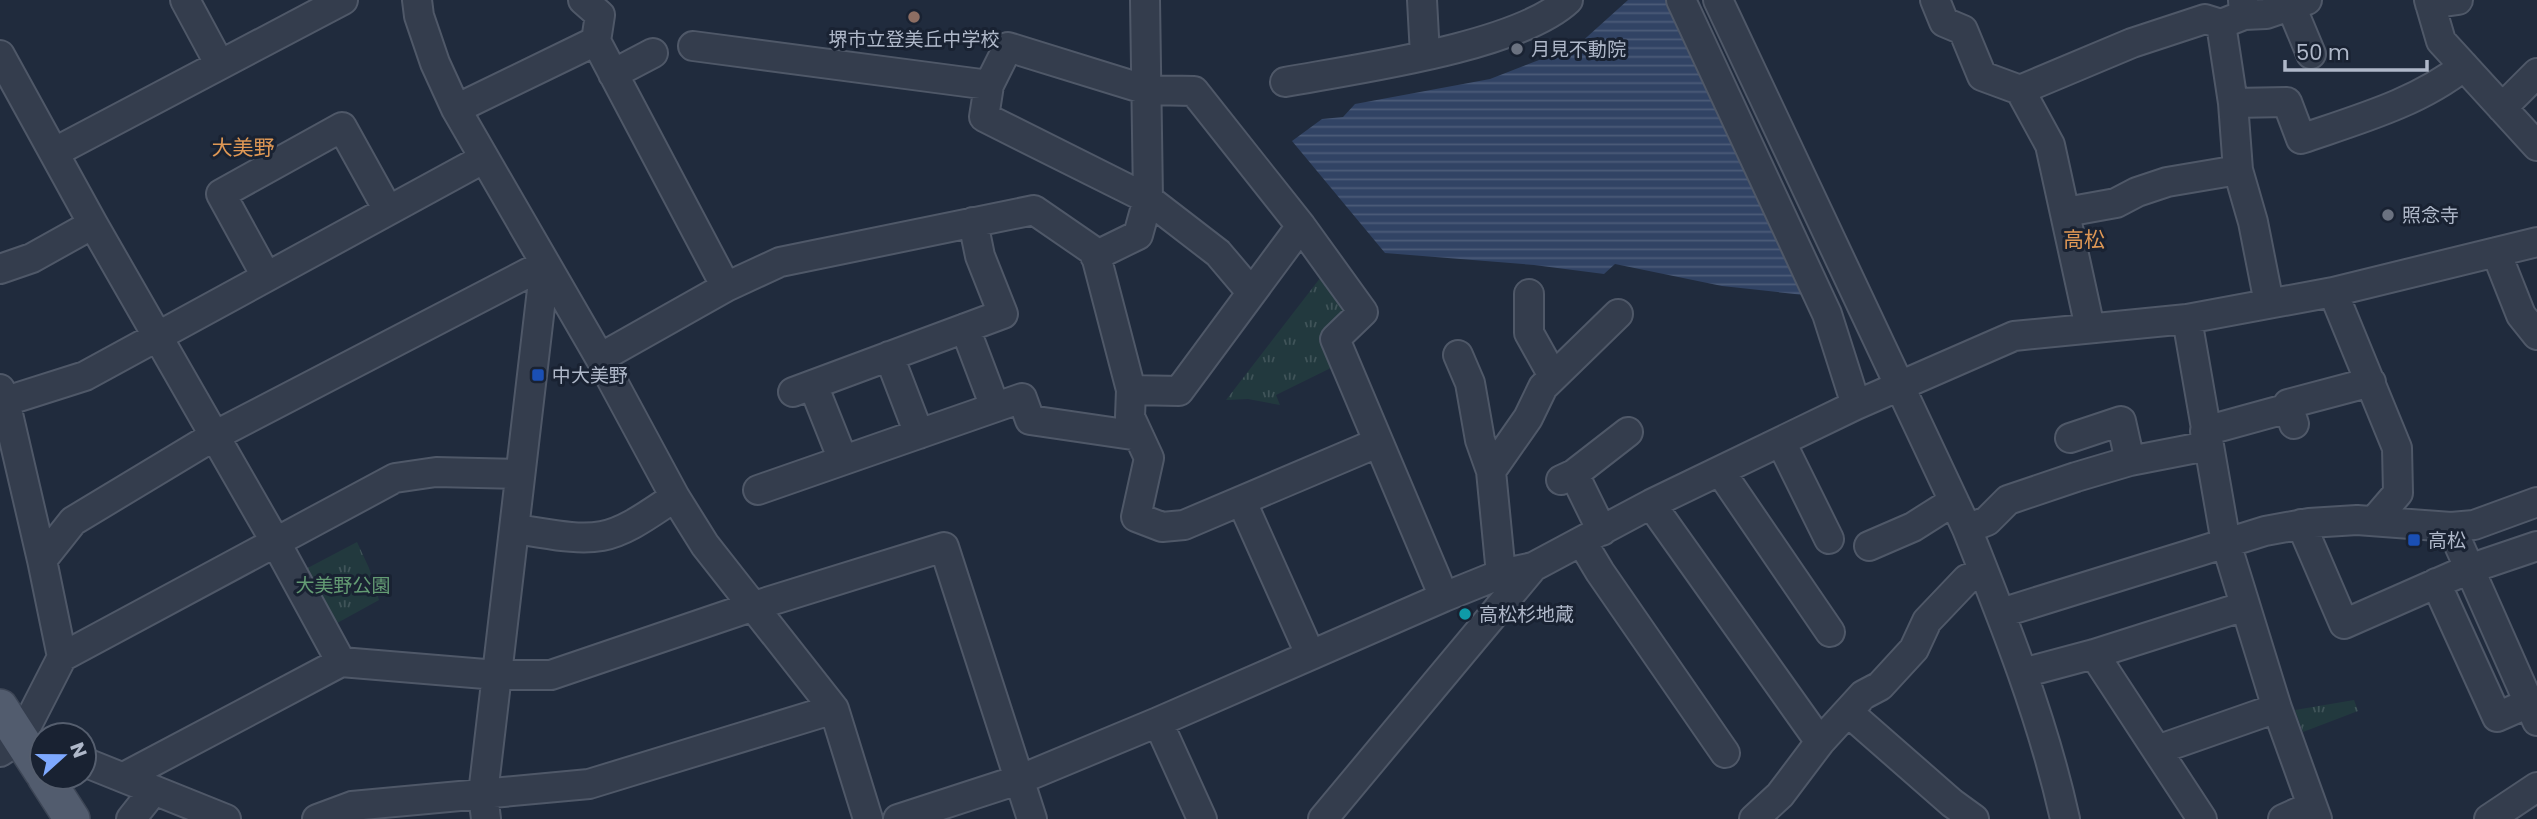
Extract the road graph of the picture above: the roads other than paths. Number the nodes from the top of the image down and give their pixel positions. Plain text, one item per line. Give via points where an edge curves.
1 (185, 0) edge
2 (344, 0) edge
3 (417, 0) edge
4 (583, 0) edge
5 (1145, 0) edge
6 (1422, 0) edge
7 (1568, 0) edge
8 (1681, 0) edge
9 (1718, 0) edge
10 (1935, 0) edge
11 (2439, 2) edge
12 (2299, 3) edge
13 (2236, 13) edge
14 (596, 41) junction
15 (693, 46) dead end
16 (653, 54) dead end
17 (2311, 54) dead end
18 (0, 55) edge
19 (1425, 55) junction
20 (220, 65) junction
21 (2464, 66) junction
22 (2537, 73) edge
23 (613, 74) junction
24 (1285, 82) dead end
25 (989, 85) junction
26 (1147, 90) junction
27 (2020, 90) junction
28 (2233, 103) junction
29 (2502, 108) junction
30 (456, 109) junction
31 (2537, 146) edge
32 (55, 152) junction
33 (483, 159) junction
34 (2238, 170) junction
35 (1148, 199) junction
36 (388, 210) junction
37 (2066, 212) junction
38 (972, 222) junction
39 (93, 224) junction
40 (1301, 226) junction
41 (2537, 242) edge
42 (2496, 252) junction
43 (1095, 256) junction
44 (545, 264) junction
45 (0, 269) edge
46 (266, 276) junction
47 (726, 287) junction
48 (1251, 292) junction
49 (2333, 292) junction
50 (1529, 294) dead end
51 (1859, 297) junction
52 (2269, 303) junction
53 (1618, 314) dead end
54 (1828, 314) junction
55 (2187, 319) junction
56 (965, 328) junction
57 (2090, 328) junction
58 (2537, 335) edge
59 (159, 336) junction
60 (1458, 355) dead end
61 (889, 356) junction
62 (600, 358) junction
63 (1553, 376) junction
64 (2371, 382) junction
65 (1900, 384) junction
66 (1131, 390) junction
67 (2, 397) edge
68 (1856, 405) junction
69 (995, 407) junction
70 (1626, 430) dead end
71 (919, 434) junction
72 (214, 436) junction
73 (1139, 436) junction
74 (2070, 438) dead end
75 (2206, 439) junction
76 (1781, 442) junction
77 (1377, 443) junction
78 (843, 460) junction
79 (2130, 461) junction
80 (1491, 471) junction
81 (1720, 471) junction
82 (520, 474) junction
83 (758, 490) dead end
84 (675, 497) junction
85 (1954, 500) junction
86 (1242, 502) junction
87 (2537, 502) edge
88 (1651, 505) junction
89 (2374, 521) junction
90 (2301, 524) junction
91 (2451, 527) junction
92 (514, 529) junction
93 (1967, 529) junction
94 (1592, 536) junction
95 (1829, 539) dead end
96 (275, 541) junction
97 (2226, 543) junction
98 (1869, 546) dead end
99 (2537, 546) edge
100 (42, 560) junction
101 (1533, 567) junction
102 (2469, 569) junction
103 (1984, 572) junction
104 (1502, 574) junction
105 (2436, 583) junction
106 (1444, 597) junction
107 (754, 606) junction
108 (2245, 606) junction
109 (2001, 613) junction
110 (1830, 632) dead end
111 (1310, 654) junction
112 (2094, 654) junction
113 (62, 657) junction
114 (341, 662) junction
115 (2022, 673) junction
116 (496, 675) junction
117 (0, 707) edge
118 (2277, 708) junction
119 (834, 709) junction
120 (1848, 712) junction
121 (2533, 712) edge
122 (1158, 722) junction
123 (1821, 743) junction
124 (21, 746) edge
125 (1712, 746) dead end
126 (2157, 750) junction
127 (98, 767) edge
128 (124, 777) junction
129 (1021, 779) junction
130 (2537, 787) edge
131 (154, 790) junction
132 (54, 791) edge
133 (485, 807) edge
134 (2315, 813) edge
135 (72, 819) edge
136 (131, 819) edge
137 (226, 819) edge
138 (317, 819) edge
139 (868, 819) edge
140 (898, 819) edge
141 (1032, 819) edge
142 (1202, 819) edge
143 (1323, 819) edge
144 (1754, 819) edge
145 (1974, 819) edge
146 (2066, 819) edge
147 (2202, 819) edge
148 (2283, 819) edge
149 (2489, 819) edge

1 - 20 street
2 - 20 street
3 - 30 street via 435,63
4 - 14 street via 600,15
5 - 26 street
6 - 19 street
7 - 19 street via 1533,23
8 - 54 street
9 - 51 street
10 - 27 street via 1944,22 1963,30 1982,76
11 - 21 street via 2441,41
12 - 13 street via 2266,14
12 - 17 street
13 - 27 street via 2132,43
13 - 28 street
14 - 23 street
14 - 30 street
15 - 25 street
16 - 23 street
18 - 32 street
19 - 24 street
20 - 32 street
21 - 28 street via 2399,104 2301,139 2287,102
21 - 29 street
22 - 29 street
23 - 47 street
25 - 26 street via 1008,47
25 - 35 street via 984,117
26 - 35 street
26 - 40 street via 1194,91
27 - 37 street via 2050,145
28 - 34 street
29 - 31 street
30 - 33 street
32 - 39 street
33 - 36 street
33 - 44 street
34 - 37 street via 2168,182 2116,203
34 - 52 street
35 - 43 street via 1138,235
35 - 48 street via 1218,253
36 - 46 street
36 - 46 street via 342,127 221,194
37 - 57 street
38 - 43 street via 1034,210
38 - 47 street via 780,262
38 - 56 street via 1003,314
39 - 45 street via 32,258
39 - 59 street
40 - 48 street
40 - 77 street via 1363,312 1335,339
41 - 42 street
42 - 49 street
42 - 58 street via 2521,315
43 - 66 street
44 - 62 street
44 - 72 street
44 - 82 street
46 - 59 street
47 - 62 street
48 - 66 street via 1179,391
49 - 52 street
49 - 64 street
50 - 63 street via 1529,332
51 - 54 street
51 - 65 street
52 - 55 street
53 - 63 street
54 - 68 street
55 - 57 street
55 - 75 street
56 - 61 street
56 - 69 street
57 - 65 street via 2014,335
59 - 67 street via 85,376
59 - 72 street
60 - 80 street via 1470,383 1480,440
61 - 71 street
61 - 78 street via 803,388
62 - 84 street
63 - 80 street
64 - 75 street via 2291,414 2289,408
64 - 89 street via 2398,448 2398,493
65 - 68 street
65 - 85 street
66 - 73 street via 1130,417
67 - 100 street
68 - 76 street
69 - 71 street
69 - 73 street via 1022,398 1030,420
70 - 94 street via 1567,477
71 - 78 street
72 - 96 street
72 - 100 street via 73,521
73 - 86 street via 1149,458 1136,517 1162,527 1184,525
74 - 79 street via 2120,421
75 - 79 street
75 - 97 street
76 - 81 street
76 - 95 street
77 - 86 street
77 - 106 street
78 - 83 street
79 - 93 street via 2008,500 1987,521
80 - 104 street
81 - 88 street
81 - 110 street via 1795,599
82 - 92 street
82 - 96 street via 436,472 395,478
84 - 92 street via 633,524 603,536
84 - 107 street via 705,545
85 - 93 street
85 - 98 street via 1913,527
86 - 111 street
87 - 91 street via 2474,525
88 - 94 street
88 - 123 street
89 - 90 street
89 - 91 street
90 - 97 street
90 - 105 street via 2344,624
91 - 102 street
92 - 116 street
93 - 103 street
94 - 101 street
94 - 125 street via 1600,572 1651,665
96 - 113 street
96 - 114 street
97 - 108 street
97 - 109 street
99 - 102 street
100 - 113 street
101 - 104 street
101 - 143 street
102 - 105 street
102 - 121 street
103 - 109 street
103 - 120 street via 1967,579 1927,621 1914,649
104 - 106 street
105 - 121 street via 2497,718
106 - 111 street
107 - 116 street via 551,675
107 - 119 street
107 - 129 street via 944,547
108 - 112 street
108 - 118 street
109 - 115 street
111 - 122 street
112 - 115 street
112 - 126 street
113 - 124 street
114 - 116 street
114 - 128 street
115 - 146 street
116 - 133 street
117 - 124 main road
118 - 126 street
118 - 134 street
119 - 133 street via 589,784
119 - 139 street
120 - 123 street
120 - 145 street
122 - 129 street
122 - 142 street
123 - 144 street via 1780,795
126 - 147 street
127 - 128 street
128 - 131 street
129 - 140 street
129 - 141 street
130 - 149 street
131 - 136 street
131 - 137 street
132 - 135 main road
133 - 138 street via 352,806
134 - 148 street

